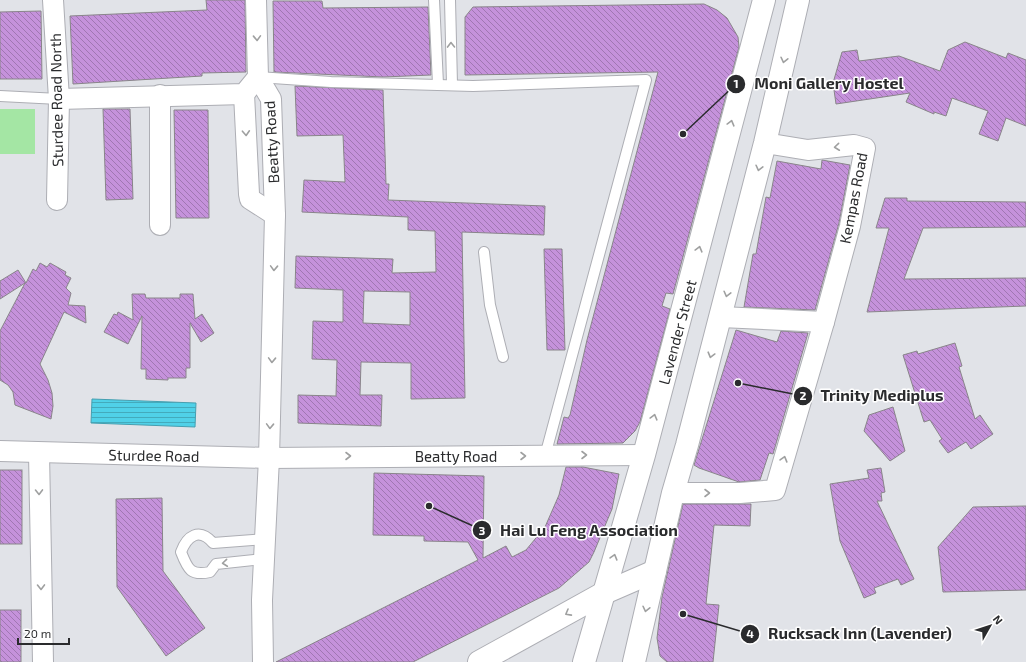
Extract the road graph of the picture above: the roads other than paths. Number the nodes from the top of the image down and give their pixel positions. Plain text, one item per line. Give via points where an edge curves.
1 (53, 0) edge
2 (256, 0) edge
3 (434, 0) edge
4 (450, 0) edge
5 (764, 0) edge
6 (798, 0) edge
7 (258, 77) junction
8 (438, 84) junction
9 (452, 84) junction
10 (244, 94) junction
11 (160, 95) junction
12 (0, 96) edge
13 (59, 99) junction
14 (765, 143) junction
15 (57, 200) dead end
16 (275, 215) junction
17 (160, 224) dead end
18 (484, 252) dead end
19 (721, 317) junction
20 (824, 322) junction
21 (503, 356) dead end
22 (0, 451) edge
23 (40, 453) junction
24 (644, 455) junction
25 (545, 456) junction
26 (269, 458) junction
27 (673, 493) junction
28 (265, 539) junction
29 (264, 559) junction
30 (655, 571) junction
31 (602, 594) junction
32 (43, 662) edge
33 (263, 662) edge
34 (479, 662) edge
35 (584, 662) edge
36 (634, 662) edge

1 - 13 street, Sturdee Road North
2 -> 7 street, Beatty Road
3 - 8 lane
9 -> 4 lane
24 -> 5 main road, Lavender Street
6 -> 14 main road
7 - 8 lane via 331,82
7 - 10 street
7 - 16 street, Beatty Road via 271,99
8 - 9 lane
9 - 25 lane via 472,86 646,80
10 - 11 street
10 -> 16 street, Beatty Road via 250,199
11 - 13 street
11 - 17 street
12 - 13 lane
13 - 15 street, Sturdee Road North
14 -> 19 main road
20 -> 14 street, Kempas Road via 850,226 865,148 854,145 808,150
16 -> 26 street, Beatty Road
18 - 21 lane via 490,305
19 - 20 street
19 -> 27 main road
27 -> 20 street, Kempas Road via 775,490
22 - 23 street, Sturdee Road
23 - 26 street, Sturdee Road
23 -> 32 street
25 -> 24 street, Beatty Road
31 -> 24 main road, Lavender Street
26 -> 25 street, Beatty Road
26 - 28 street, Beatty Road
27 - 30 main road
28 - 29 street, Beatty Road
29 -> 28 lane via 216,564 210,572 199,574 192,572 181,552 190,536 198,534 208,537 213,542
29 - 33 street, Beatty Road
30 - 31 main road
30 -> 36 main road
31 -> 34 main road
31 - 35 main road, Lavender Street

